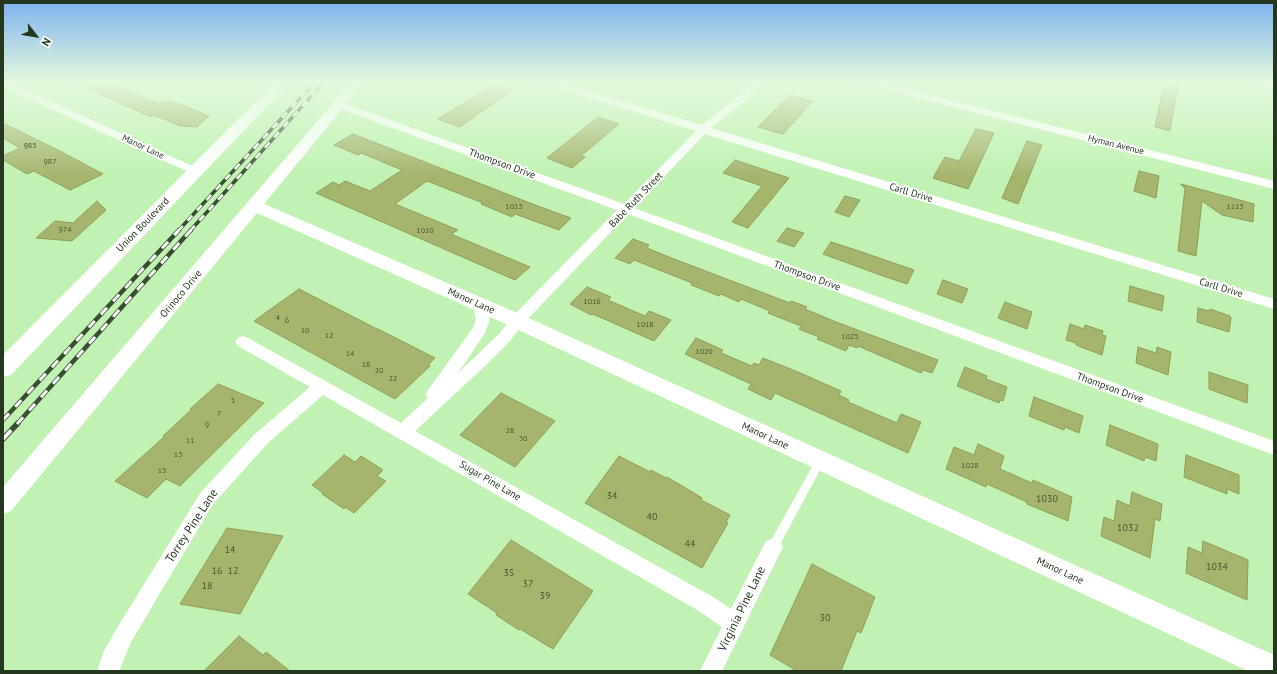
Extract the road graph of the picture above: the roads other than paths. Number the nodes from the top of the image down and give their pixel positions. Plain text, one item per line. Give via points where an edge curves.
1 (70, 113) edge
2 (252, 113) edge
3 (332, 113) edge
4 (362, 113) edge
5 (652, 113) edge
6 (723, 113) edge
7 (991, 113) edge
8 (704, 129) junction
9 (196, 171) junction
10 (1274, 185) edge
11 (255, 206) junction
12 (627, 209) junction
13 (1274, 304) edge
14 (480, 306) junction
15 (516, 322) junction
16 (243, 342) dead end
17 (3, 369) edge
18 (322, 386) junction
19 (408, 426) junction
20 (1274, 448) edge
21 (820, 461) junction
22 (3, 504) edge
23 (773, 547) joint
24 (735, 623) junction
25 (1274, 669) edge
26 (108, 671) edge
27 (711, 671) edge

1 - 9 street, Manor Lane
2 - 9 main road, Union Boulevard
3 - 11 street, Orinoco Drive
4 - 12 street, Thompson Drive
5 - 8 street, Carll Drive
6 - 8 street, Babe Ruth Street
7 - 10 street, Hyman Avenue
8 - 12 street, Babe Ruth Street
8 - 13 street, Carll Drive
9 - 17 main road, Union Boulevard
11 - 14 street, Manor Lane
11 - 22 street, Orinoco Drive
12 - 15 street, Babe Ruth Street
12 - 20 street, Thompson Drive
14 - 15 street, Manor Lane
14 - 19 street via 483,319 480,329
15 - 19 street, Babe Ruth Street via 480,362
15 - 21 street, Manor Lane
16 - 18 street, Sugar Pine Lane
18 - 19 street, Sugar Pine Lane
18 - 26 street, Torrey Pine Lane via 261,439 207,498 124,635
19 - 24 street, Sugar Pine Lane
21 - 23 lane
21 - 25 street, Manor Lane
23 - 24 street, Virginia Pine Lane
24 - 27 street, Virginia Pine Lane

